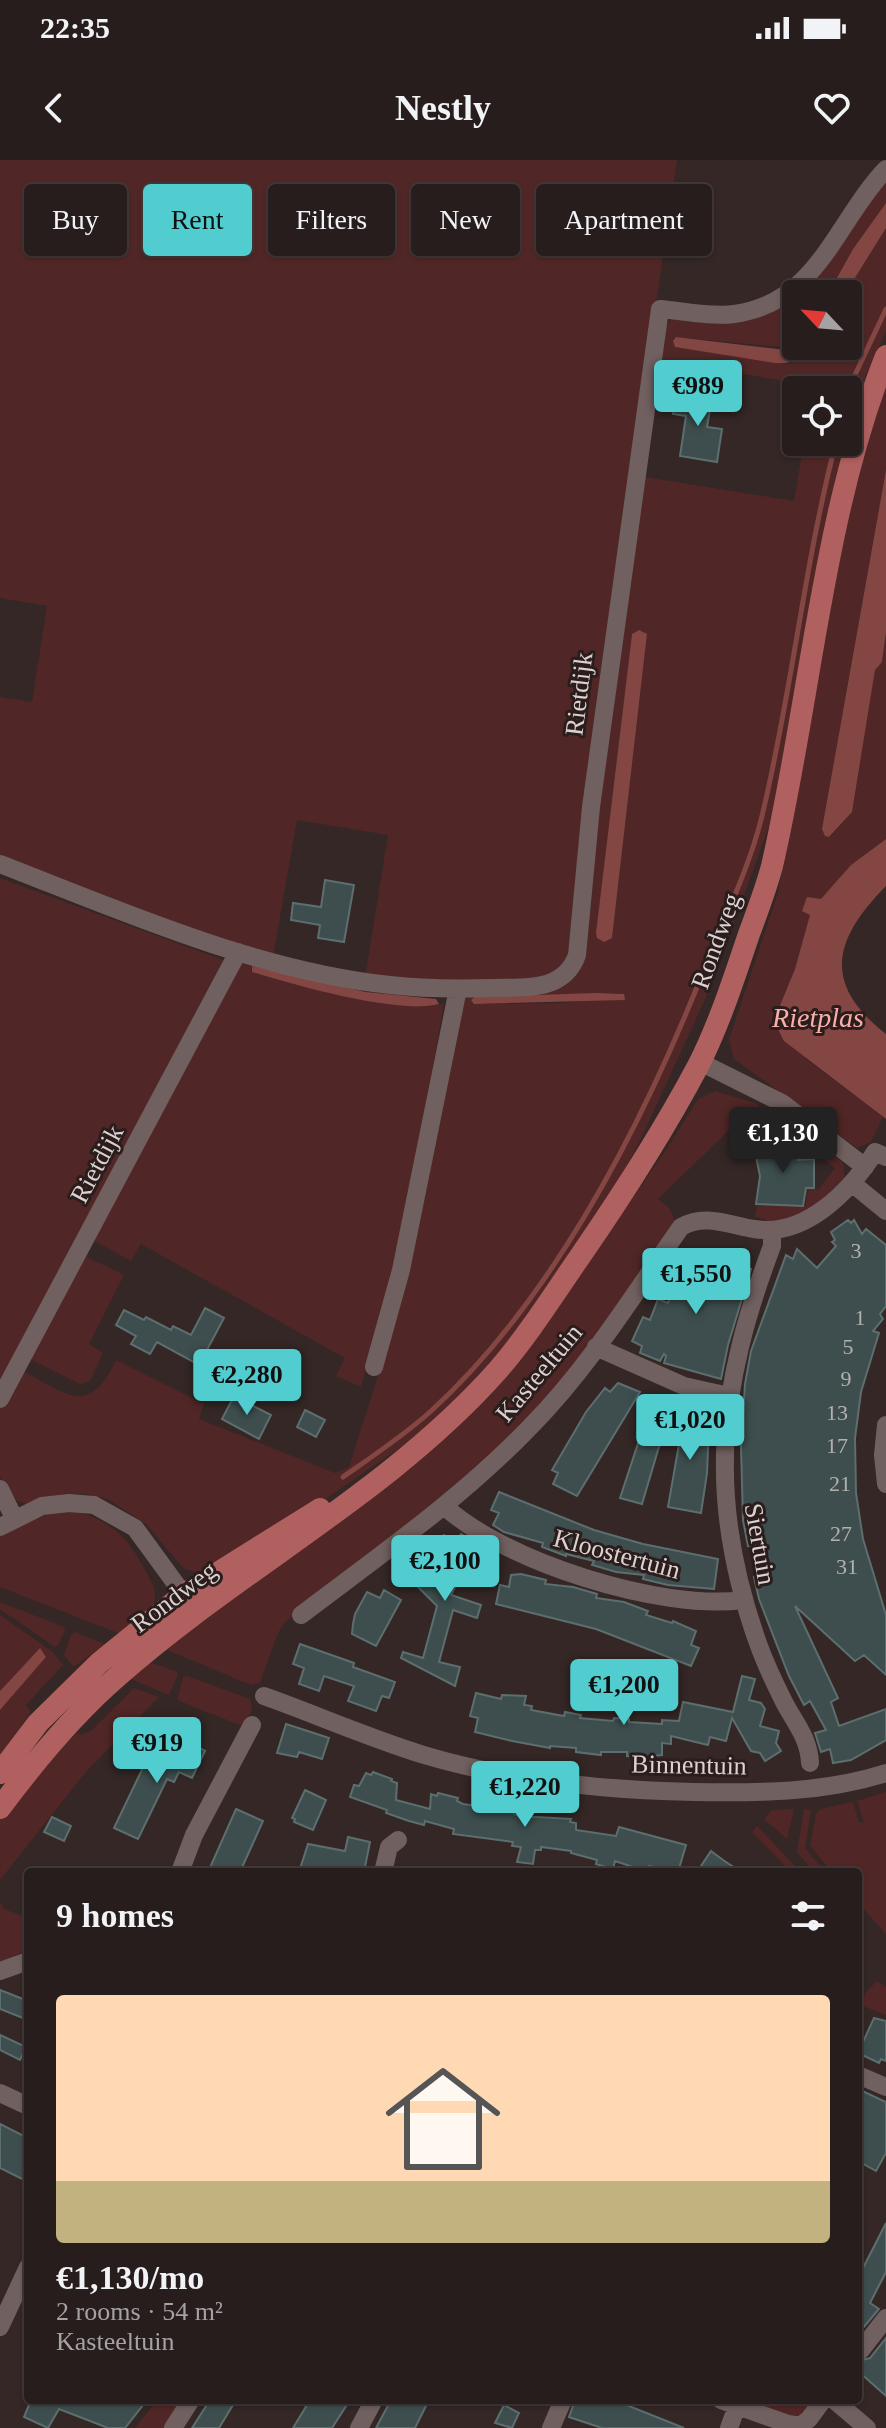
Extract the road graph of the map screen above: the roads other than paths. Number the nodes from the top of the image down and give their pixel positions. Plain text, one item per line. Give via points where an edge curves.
1 (886, 169) edge
2 (886, 356) edge
3 (0, 864) edge
4 (238, 952) junction
5 (458, 989) junction
6 (700, 1062) junction
7 (875, 1159) edge
8 (853, 1184) junction
9 (886, 1211) edge
10 (772, 1231) junction
11 (596, 1347) junction
12 (374, 1367) dead end
13 (729, 1396) junction
14 (0, 1399) edge
15 (886, 1425) edge
16 (406, 1456) junction
17 (886, 1484) edge
18 (0, 1489) edge
19 (444, 1506) junction
20 (7, 1522) edge
21 (184, 1594) junction
22 (743, 1600) junction
23 (197, 1613) junction
24 (301, 1615) dead end
25 (264, 1696) dead end
26 (252, 1725) dead end
27 (810, 1763) dead end
28 (0, 1773) edge
29 (886, 1773) edge
30 (0, 1808) edge
31 (398, 1840) dead end
32 (182, 1868) edge
33 (389, 1868) edge
34 (24, 1962) edge
35 (0, 1971) edge
36 (862, 2077) edge
37 (886, 2087) edge
38 (0, 2093) edge
39 (24, 2104) edge
40 (24, 2276) edge
41 (886, 2318) edge
42 (0, 2327) edge
43 (862, 2349) edge
44 (188, 2404) edge
45 (372, 2404) edge
46 (561, 2404) edge
47 (729, 2404) edge
48 (732, 2404) edge
49 (820, 2404) edge
50 (839, 2404) edge
51 (802, 2427) edge
52 (173, 2428) edge
53 (359, 2428) edge
54 (551, 2428) edge
55 (729, 2428) edge
56 (867, 2428) edge

1 - 5 street, Rietdijk via 819,263 781,299 732,315 660,309 592,792 577,955 568,972 544,985
2 - 6 main road, Rondweg via 845,480 770,874
3 - 4 street, Rietdijk
4 - 5 street, Rietdijk via 356,980
4 - 14 street, Rietdijk
5 - 12 street via 401,1270
6 - 7 street
6 - 16 main road, Rondweg via 638,1170 524,1337 455,1414
7 - 8 street
8 - 9 street
8 - 10 street via 816,1214
10 - 11 street, Kasteeltuin via 713,1220 693,1220 681,1227
10 - 13 street, Siertuin
11 - 13 street via 684,1386
11 - 19 street, Kasteeltuin via 534,1424
13 - 22 street, Siertuin via 726,1511
15 - 17 street
16 - 21 main road, Rondweg
16 - 23 main road, Rondweg via 360,1497
18 - 20 street
19 - 22 street, Kloostertuin via 490,1538 574,1573 675,1599
19 - 24 street, Kasteeltuin
20 - 21 street via 42,1506 94,1505 135,1528
21 - 23 street
21 - 28 main road, Rondweg via 71,1688
22 - 27 street, Siertuin via 760,1650 804,1735
23 - 30 main road, Rondweg via 118,1675
25 - 29 street, Binnentuin via 437,1758 612,1790 803,1791
26 - 32 street
31 - 33 street via 389,1847
34 - 35 street
36 - 37 street
38 - 39 street
40 - 42 street
41 - 43 street
44 - 52 street
45 - 53 street
46 - 54 street
47 - 55 street
48 - 51 street
49 - 51 street
50 - 56 street

